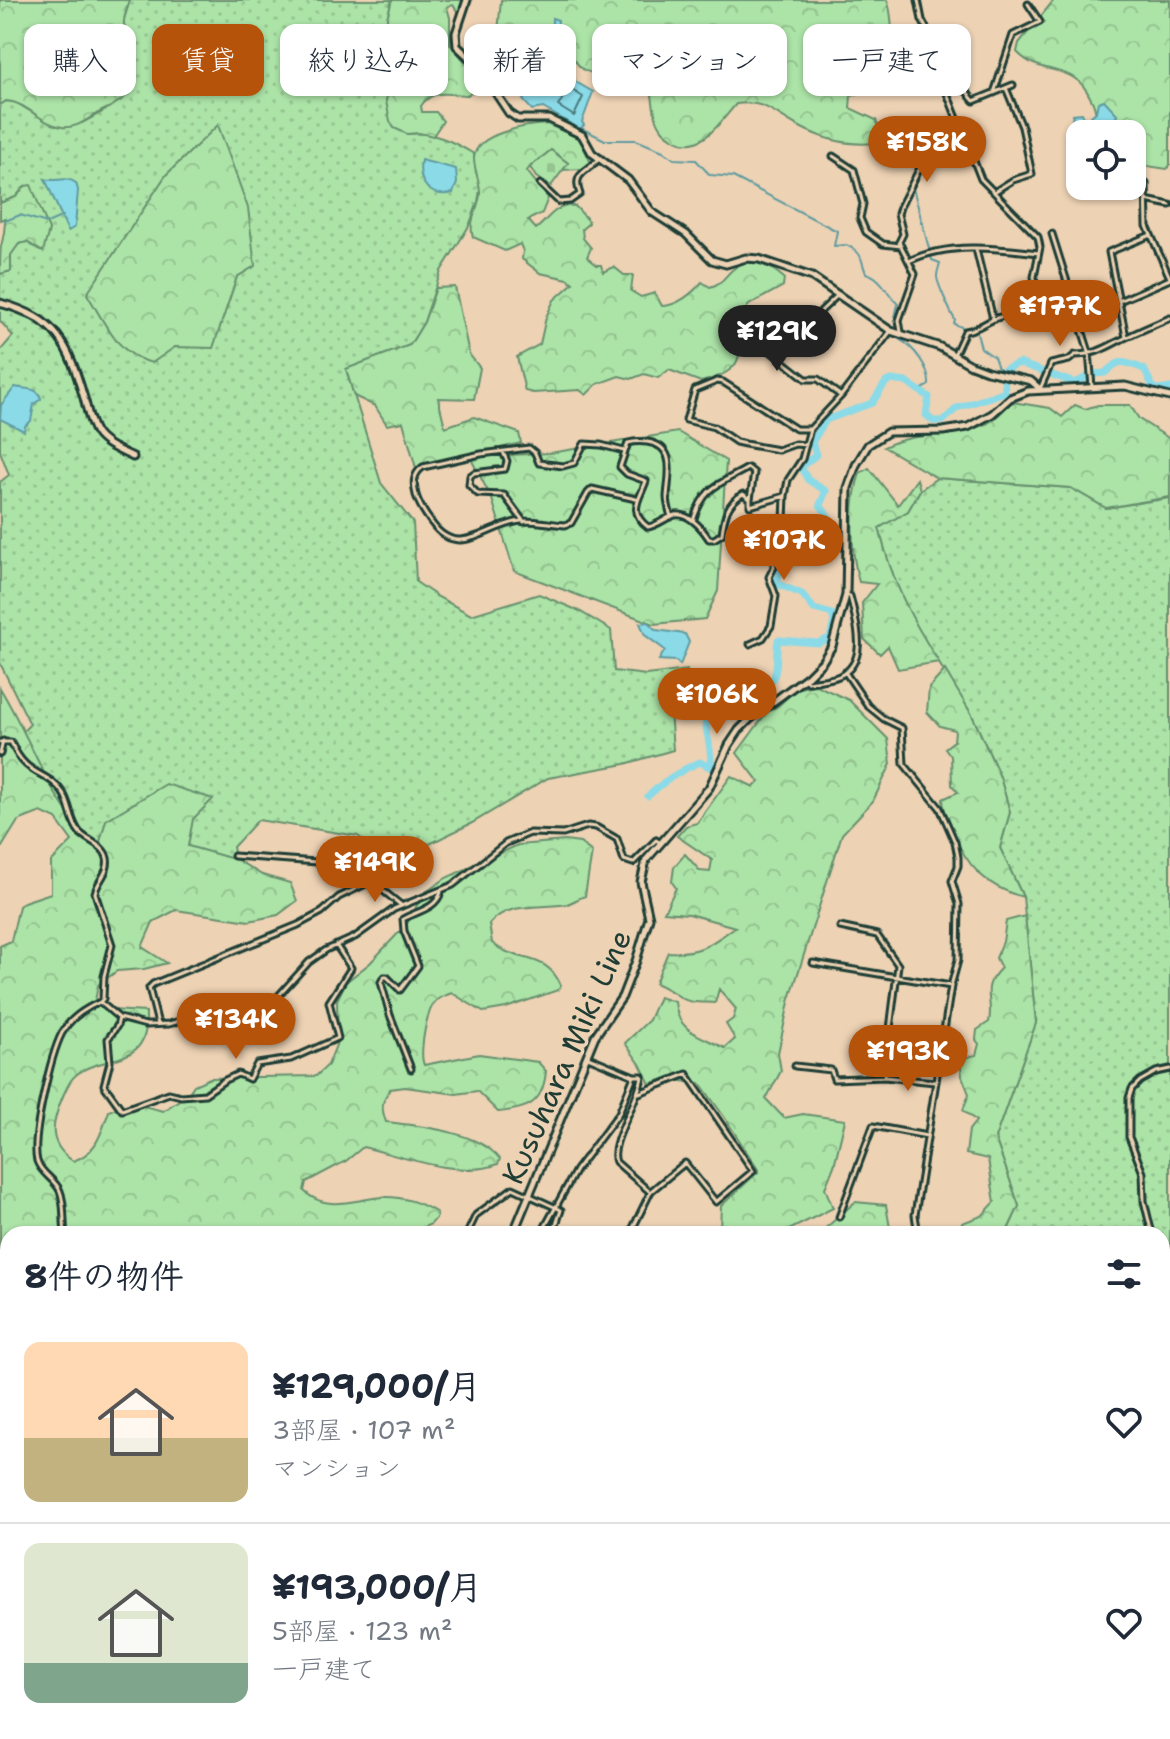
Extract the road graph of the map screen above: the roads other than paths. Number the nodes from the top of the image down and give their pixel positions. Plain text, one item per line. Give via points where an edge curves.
1 (467, 0) edge
2 (918, 0) edge
3 (1028, 4) dead end
4 (924, 24) edge
5 (1013, 85) dead end
6 (1006, 88) junction
7 (994, 93) junction
8 (949, 96) edge
9 (971, 96) edge
10 (907, 134) dead end
11 (971, 154) junction
12 (833, 156) dead end
13 (599, 159) junction
14 (921, 166) junction
15 (540, 184) dead end
16 (993, 193) junction
17 (1145, 200) joint
18 (1170, 205) edge
19 (1052, 234) dead end
20 (1151, 235) junction
21 (901, 246) junction
22 (976, 249) junction
23 (1038, 253) junction
24 (909, 261) junction
25 (1170, 279) edge
26 (839, 294) junction
27 (1071, 301) junction
28 (1119, 301) junction
29 (0, 303) edge
30 (1041, 308) junction
31 (1170, 318) edge
32 (993, 319) junction
33 (732, 321) dead end
34 (896, 333) junction
35 (1126, 337) junction
36 (954, 355) junction
37 (1090, 355) junction
38 (781, 359) junction
39 (1091, 384) junction
40 (1040, 389) junction
41 (841, 396) junction
42 (1170, 397) edge
43 (810, 429) junction
44 (806, 445) junction
45 (502, 451) junction
46 (624, 451) junction
47 (133, 457) dead end
48 (785, 496) junction
49 (636, 499) junction
50 (750, 499) junction
51 (671, 517) junction
52 (693, 521) junction
53 (524, 522) junction
54 (846, 595) junction
55 (750, 644) dead end
56 (845, 672) junction
57 (804, 679) junction
58 (1, 742) edge
59 (0, 754) edge
60 (660, 843) junction
61 (234, 856) dead end
62 (372, 881) junction
63 (441, 892) junction
64 (402, 906) junction
65 (840, 927) dead end
66 (336, 945) junction
67 (813, 963) dead end
68 (897, 977) junction
69 (951, 986) junction
70 (100, 1002) junction
71 (119, 1018) junction
72 (158, 1024) junction
73 (586, 1056) junction
74 (795, 1066) dead end
75 (411, 1069) dead end
76 (1170, 1069) edge
77 (634, 1076) junction
78 (884, 1077) junction
79 (935, 1082) junction
80 (639, 1093) junction
81 (927, 1136) junction
82 (650, 1192) junction
83 (530, 1194) junction
84 (556, 1207) junction
85 (839, 1217) dead end
86 (64, 1226) edge
87 (471, 1226) edge
88 (516, 1226) edge
89 (545, 1226) edge
90 (556, 1226) edge
91 (634, 1226) edge
92 (916, 1226) edge
93 (1150, 1226) edge

1 - 13 main road via 457,46 478,66 509,113 568,127 582,135
2 - 4 street
3 - 7 street via 1040,22 1013,35
5 - 6 street
6 - 7 street
6 - 16 street via 1022,127 1032,174
7 - 9 street via 974,101
8 - 11 street
10 - 14 street
11 - 14 street
11 - 16 street
12 - 21 street via 854,170 866,232 883,244
13 - 15 street via 579,175 580,194 570,201 559,202
13 - 26 main road via 628,180 652,212 686,234 712,260 726,264 759,259 812,277
14 - 21 street via 898,214
16 - 23 street via 1038,237
17 - 18 street
17 - 20 street
19 - 27 street
20 - 25 street
20 - 28 street via 1109,252
21 - 24 street
22 - 23 street
22 - 24 street via 929,251
22 - 32 street
23 - 30 street via 1034,277
24 - 34 street via 914,278
25 - 28 street
26 - 34 main road
26 - 38 street
27 - 30 street
27 - 37 street
28 - 35 street
29 - 47 main road via 42,320 56,332 97,434
30 - 32 street
31 - 35 street
32 - 36 street via 962,334
33 - 38 street
34 - 36 main road
34 - 41 street
35 - 37 street
36 - 40 main road via 971,365 1031,381
37 - 39 street
37 - 40 street via 1051,364
38 - 41 street
39 - 40 main road
39 - 42 main road
40 - 54 main road, Kusuhara Miki Line via 1010,398 968,427 888,432 868,445 848,488
41 - 43 street
43 - 44 street
43 - 44 street via 796,429 717,381 695,390 686,420 714,427 745,444 778,450
44 - 48 street
45 - 46 street via 529,448 539,463 569,466 584,444
45 - 53 street via 505,469 474,473 469,485 478,494 504,495
45 - 53 street via 423,467 414,479 417,496 447,540
46 - 49 street via 622,470 646,481
46 - 51 street via 633,441 655,443 664,451
48 - 50 street via 750,506
48 - 55 street via 769,577 776,596 771,626
49 - 51 street via 640,519 648,527
49 - 53 street via 592,489 571,523
50 - 52 street via 743,494 732,503 722,534 714,539
50 - 52 street via 754,473 748,468 707,491
51 - 52 street
54 - 56 street via 859,644
54 - 57 main road, Kusuhara Miki Line via 832,646
56 - 57 street via 835,678
56 - 69 street via 868,706 902,728 904,764 940,808 955,842 958,960
57 - 60 main road, Kusuhara Miki Line via 739,730 709,788
58 - 59 street
58 - 70 street via 11,742 29,770 60,789 77,830 107,858 95,893 112,945
60 - 63 street via 656,840 633,863 624,860 617,839 596,827 530,833 497,848
60 - 73 main road, Kusuhara Miki Line via 642,868 649,918 644,938 622,997
61 - 62 street via 344,864
62 - 64 street
62 - 72 street via 309,920 153,984 149,996
63 - 64 street
63 - 75 street via 430,907 403,919 418,966 415,973 400,990 387,977 381,982
64 - 66 street
65 - 68 street via 877,935 898,965
66 - 71 street via 351,968 329,1002 338,1038 291,1059 257,1064 249,1079 238,1074 205,1094 169,1093 122,1110 104,1085 108,1039
66 - 72 street via 309,962 272,1003
67 - 68 street
68 - 69 street
68 - 78 street
69 - 79 street
70 - 71 street
70 - 86 street via 79,1013 62,1032 37,1132 37,1162 59,1188
71 - 72 street
73 - 77 street
73 - 83 main road, Kusuhara Miki Line
74 - 78 street via 831,1070 834,1079
76 - 93 street via 1140,1081 1129,1098 1129,1137 1143,1173
77 - 80 street via 642,1076
77 - 84 street via 619,1113
78 - 79 street
79 - 81 street
80 - 82 street via 613,1156
80 - 82 street via 687,1074 753,1171 716,1202 685,1163
81 - 85 street via 873,1126
81 - 92 street
82 - 91 street
83 - 84 street
83 - 87 street via 513,1188 476,1215
83 - 88 main road, Kusuhara Miki Line
84 - 89 street
84 - 90 street via 561,1210

